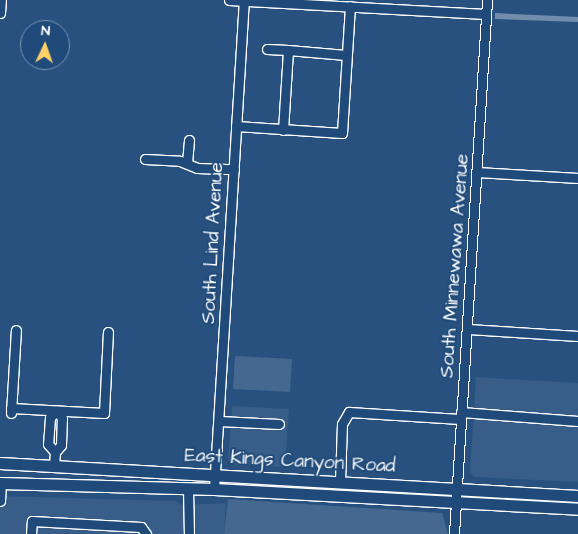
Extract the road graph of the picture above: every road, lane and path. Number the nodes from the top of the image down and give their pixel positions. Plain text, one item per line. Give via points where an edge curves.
1 (1, 0) edge
2 (229, 0) edge
3 (244, 0) edge
4 (486, 0) edge
5 (350, 6) junction
6 (0, 13) edge
7 (486, 14) junction
8 (266, 49) dead end
9 (288, 50) junction
10 (346, 56) junction
11 (236, 126) junction
12 (283, 130) junction
13 (189, 140) dead end
14 (144, 159) dead end
15 (187, 163) junction
16 (234, 169) junction
17 (477, 172) junction
18 (578, 178) edge
19 (16, 330) dead end
20 (468, 330) junction
21 (108, 332) dead end
22 (578, 336) edge
23 (57, 411) junction
24 (461, 416) junction
25 (219, 421) junction
26 (578, 421) edge
27 (279, 424) dead end
28 (55, 452) junction
29 (0, 463) edge
30 (54, 466) junction
31 (215, 474) junction
32 (340, 481) junction
33 (1, 483) edge
34 (188, 488) junction
35 (456, 488) junction
36 (214, 489) junction
37 (578, 496) edge
38 (0, 501) edge
39 (455, 502) junction
40 (578, 509) edge
41 (31, 534) edge
42 (146, 534) edge
43 (189, 534) edge
44 (454, 534) edge

1 - 6 street
2 - 3 street
3 - 5 street
3 - 11 street, South Lind Avenue
4 - 7 street, South Minnewawa Avenue
5 - 7 street
5 - 10 street
7 - 17 street, South Minnewawa Avenue
8 - 9 street
9 - 10 street
9 - 12 street
10 - 12 street via 342,133
11 - 12 street
11 - 16 street, South Lind Avenue
13 - 15 street
14 - 15 street
15 - 16 street via 197,168
16 - 25 street, South Lind Avenue
17 - 18 street
17 - 20 street, South Minnewawa Avenue
19 - 23 street via 11,411
20 - 22 street
20 - 24 street, South Minnewawa Avenue
21 - 23 street via 104,413
23 - 28 street via 62,418 61,445
23 - 28 street via 50,417 48,444
24 - 26 street
24 - 32 street via 349,412 342,424
24 - 35 street, South Minnewawa Avenue
25 - 27 street
25 - 31 street, South Lind Avenue
28 - 30 street
29 - 30 main road, East Kings Canyon Road
30 - 31 main road, East Kings Canyon Road
31 - 32 main road, East Kings Canyon Road
31 - 36 street, South Lind Avenue
32 - 35 main road, East Kings Canyon Road
33 - 34 main road, East Kings Canyon Road
33 - 38 street
34 - 36 main road, East Kings Canyon Road
34 - 43 street
35 - 37 main road, East Kings Canyon Road
35 - 39 street, South Minnewawa Avenue
36 - 39 main road, East Kings Canyon Road
39 - 40 main road, East Kings Canyon Road
39 - 44 street, South Minnewawa Avenue
41 - 42 street via 32,521 141,527

